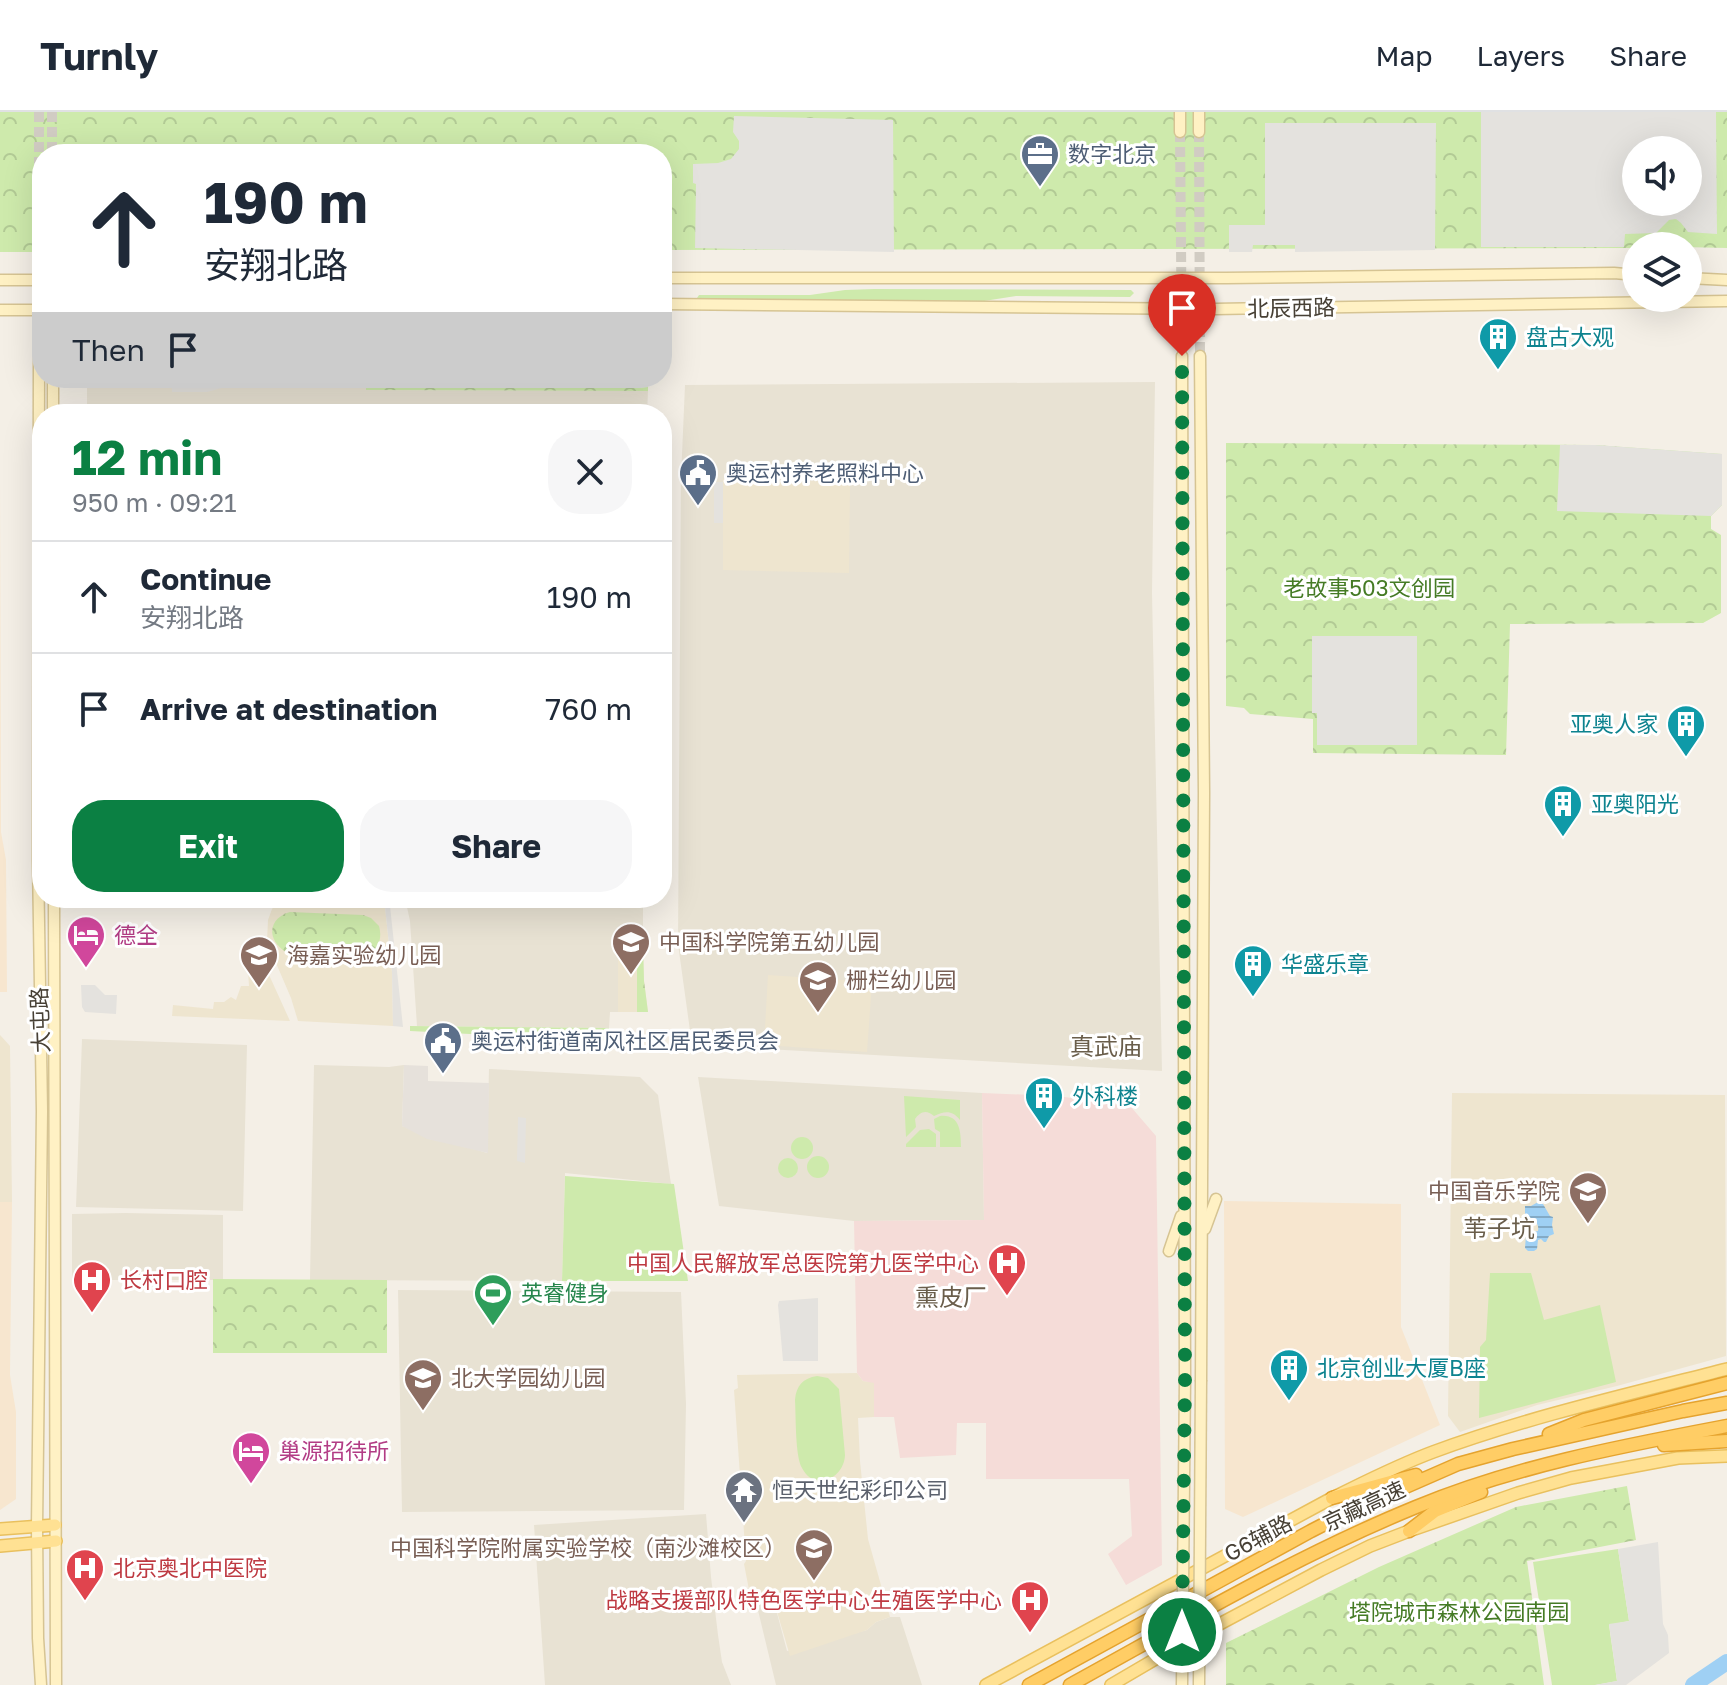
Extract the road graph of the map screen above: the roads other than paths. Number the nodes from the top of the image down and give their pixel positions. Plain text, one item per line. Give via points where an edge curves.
1 (1180, 112) edge
2 (1199, 112) edge
3 (1180, 132) tunnel mouth
4 (1199, 132) tunnel mouth
5 (1622, 275) edge
6 (672, 278) edge
7 (1702, 279) edge
8 (0, 280) edge
9 (32, 280) edge
10 (1727, 280) edge
11 (1727, 301) edge
12 (672, 304) edge
13 (0, 310) edge
14 (32, 310) edge
15 (1182, 356) tunnel mouth
16 (1200, 356) tunnel mouth
17 (38, 908) edge
18 (54, 908) edge
19 (40, 1019) junction
20 (54, 1027) junction
21 (1216, 1199) dead end
22 (1184, 1207) junction
23 (1201, 1239) junction
24 (1169, 1251) dead end
25 (1727, 1369) edge
26 (1727, 1383) edge
27 (1727, 1403) edge
28 (1727, 1426) edge
29 (1727, 1441) edge
30 (1513, 1449) junction
31 (1601, 1451) junction
32 (1727, 1456) edge
33 (1458, 1464) junction
34 (1543, 1466) junction
35 (1332, 1498) junction
36 (55, 1525) junction
37 (37, 1527) junction
38 (4, 1528) edge
39 (1409, 1531) junction
40 (56, 1541) junction
41 (38, 1544) junction
42 (4, 1546) edge
43 (41, 1685) edge
44 (56, 1685) edge
45 (986, 1685) edge
46 (1029, 1685) edge
47 (1070, 1685) edge
48 (1111, 1685) edge
49 (1182, 1685) edge
50 (1199, 1685) edge

1 - 3 main road
2 - 4 main road
5 - 6 main road, 北辰西路
7 - 10 main road
8 - 9 main road
11 - 12 main road, 北辰西路 via 1215,309
13 - 14 main road
15 - 22 main road
16 - 23 main road
17 - 19 main road, 大屯路
18 - 20 main road, 大屯路
19 - 20 main road
19 - 37 main road, 大屯路
20 - 36 main road, 大屯路
21 - 23 main road
22 - 24 main road
22 - 49 main road, bridge
23 - 50 main road, bridge
25 - 35 main road, G6辅路 via 1434,1452
26 - 30 highway via 1584,1420
27 - 30 highway, 京藏高速
28 - 31 highway, 京藏高速
29 - 31 highway
30 - 33 highway, 京藏高速
31 - 34 highway, 京藏高速
32 - 39 main road via 1678,1458 1571,1478
33 - 35 highway
33 - 46 highway, 京藏高速 via 1311,1531
34 - 39 highway via 1435,1511
34 - 47 highway, 京藏高速 via 1417,1506 1357,1533
35 - 45 main road, G6辅路
36 - 37 main road
36 - 40 main road, 大屯路
37 - 38 main road
37 - 41 main road, 大屯路
38 - 42 main road
39 - 48 main road via 1321,1570
40 - 41 main road
40 - 44 main road, 大屯路
41 - 42 main road
41 - 43 main road, 大屯路

